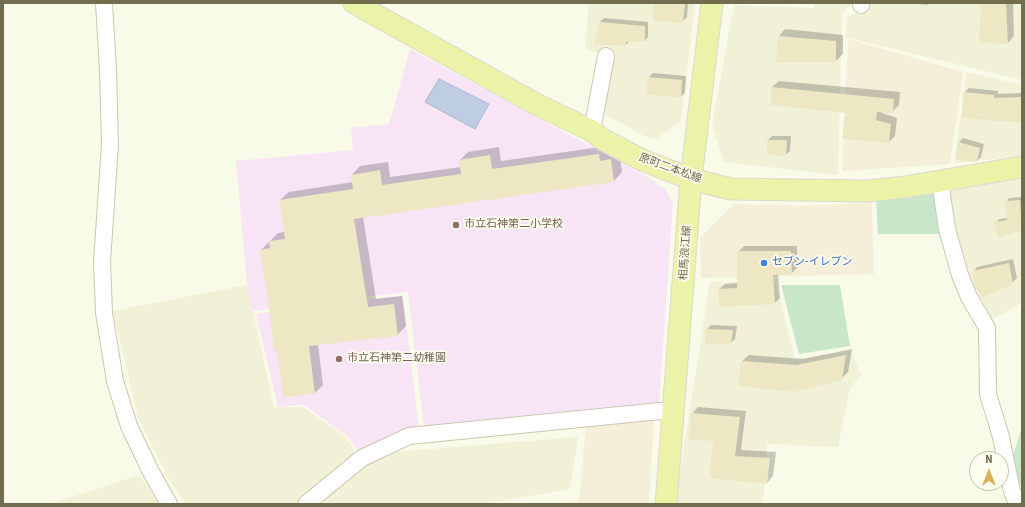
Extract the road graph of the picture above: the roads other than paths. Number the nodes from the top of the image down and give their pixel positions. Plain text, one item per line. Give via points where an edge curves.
1 (104, 3) edge
2 (354, 3) edge
3 (712, 3) edge
4 (606, 56) dead end
5 (592, 131) junction
6 (1022, 167) edge
7 (692, 179) junction
8 (940, 181) junction
9 (674, 412) junction
10 (168, 504) edge
11 (306, 504) edge
12 (666, 504) edge
13 (1017, 504) edge

1 - 10 street via 110,145 102,262 104,313 115,381 129,426
2 - 5 main road, 原町二本松線 via 536,104
3 - 7 main road, 相馬浪江線
4 - 5 street
5 - 7 main road, 原町二本松線 via 642,160
6 - 8 main road, 原町二本松線
7 - 8 main road, 原町二本松線 via 731,189 802,191 867,191
7 - 9 main road, 相馬浪江線
8 - 13 street via 947,229 960,274 969,297 987,328 988,394
9 - 11 street via 408,436 362,458
9 - 12 main road, 相馬浪江線

